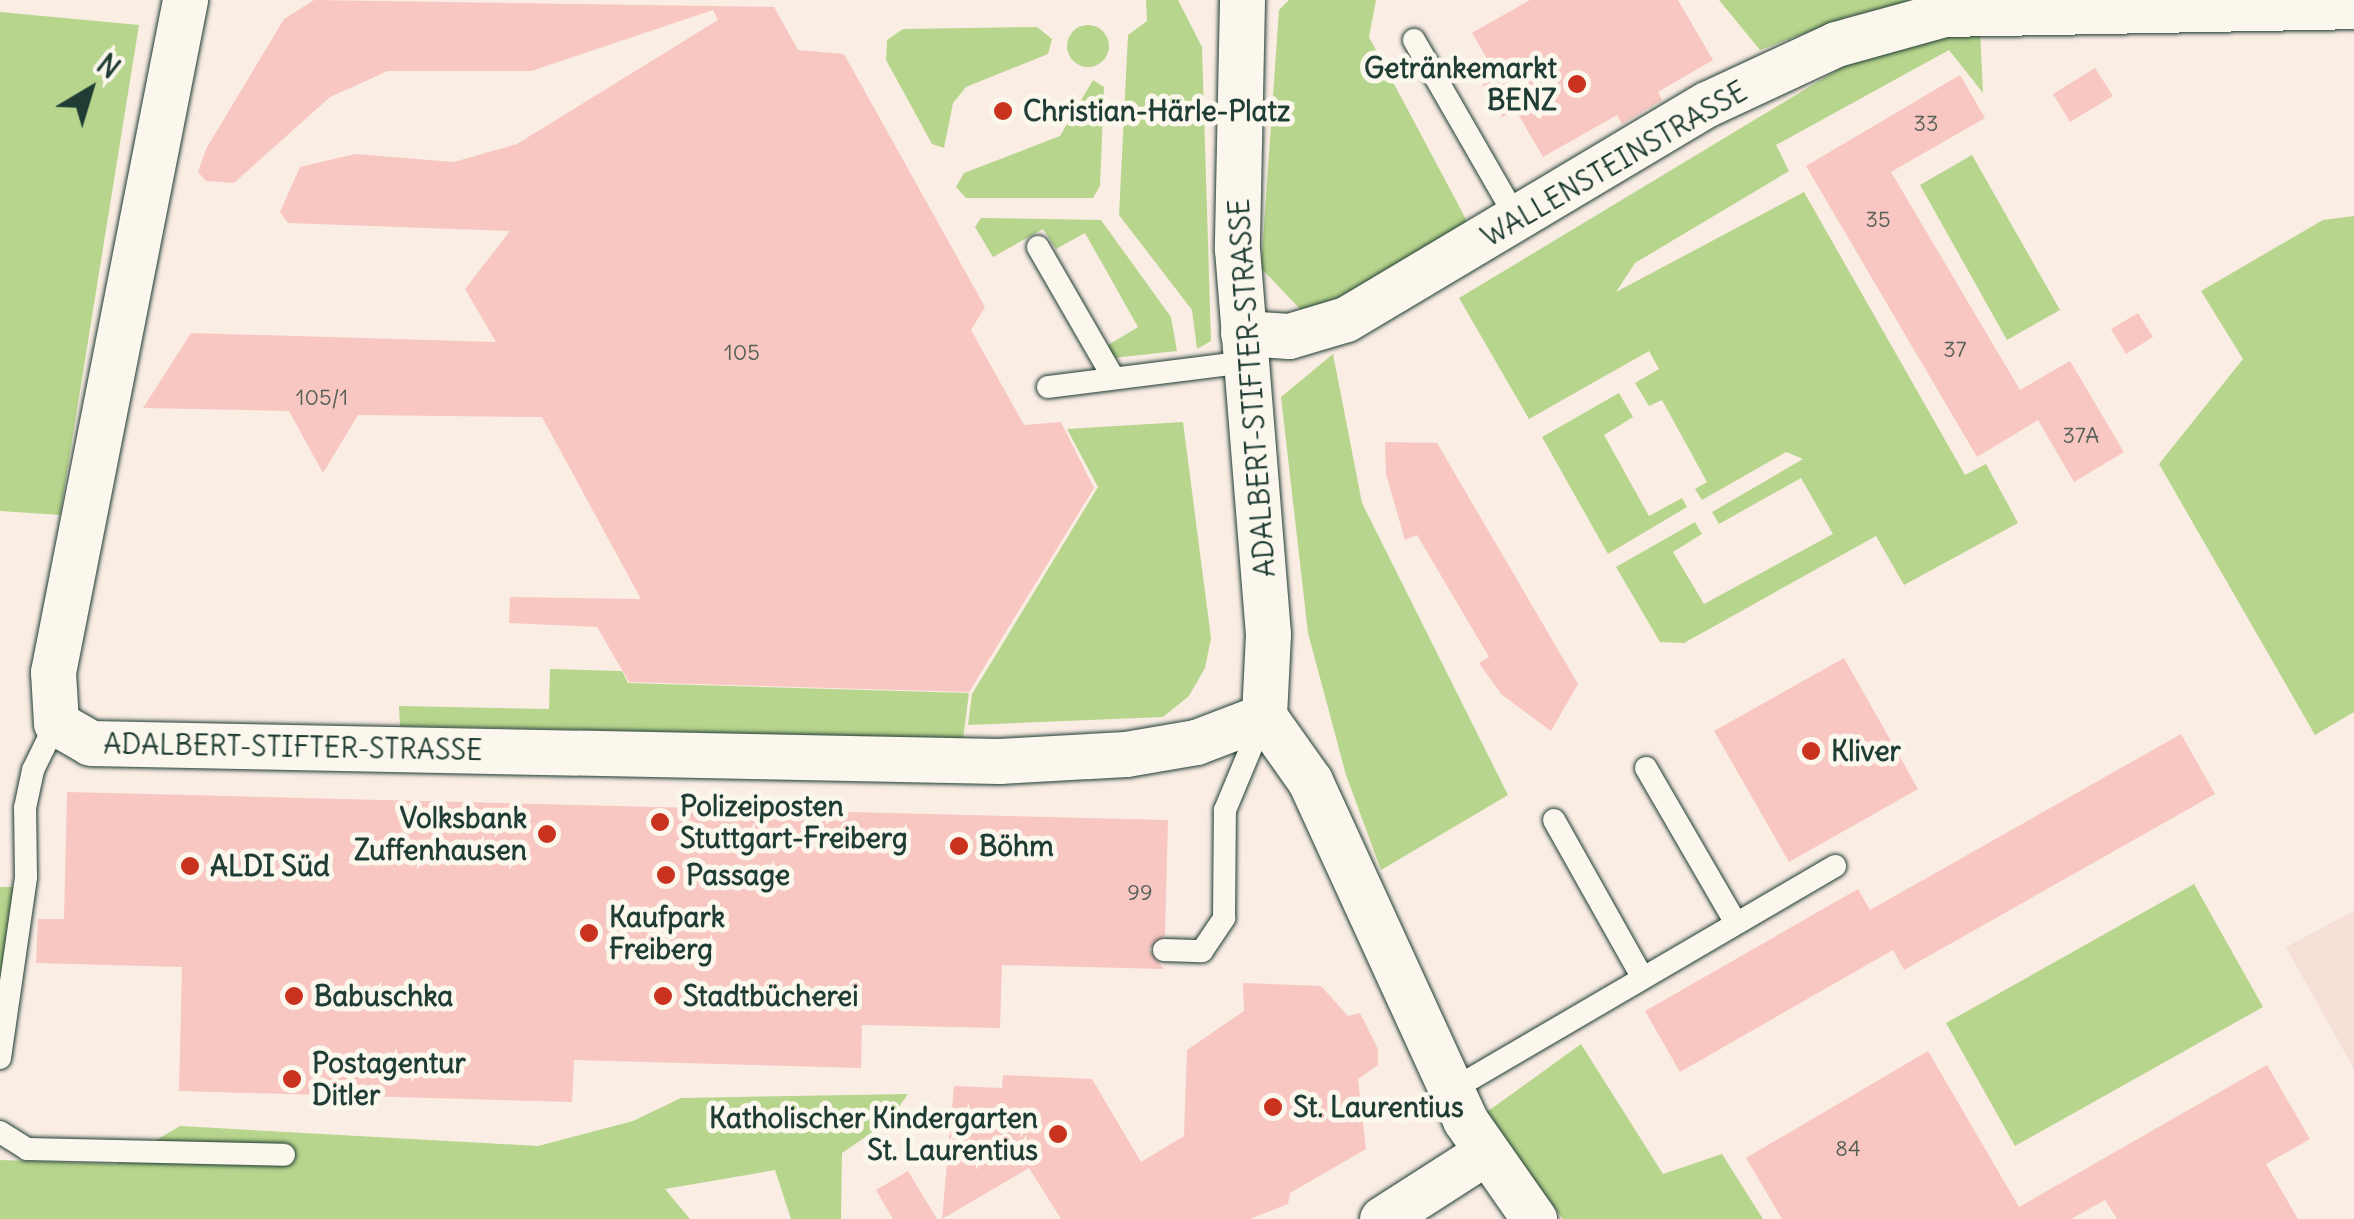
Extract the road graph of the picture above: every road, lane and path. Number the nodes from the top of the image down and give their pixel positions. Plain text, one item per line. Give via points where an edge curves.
1 (186, 0) edge
2 (1242, 0) edge
3 (2354, 6) edge
4 (1414, 40) dead end
5 (1518, 219) junction
6 (1038, 247) dead end
7 (1245, 347) junction
8 (1112, 378) junction
9 (1048, 388) dead end
10 (1264, 716) junction
11 (56, 723) junction
12 (1646, 768) dead end
13 (1554, 820) dead end
14 (1835, 866) dead end
15 (1736, 922) junction
16 (1164, 950) dead end
17 (1642, 978) junction
18 (0, 1058) edge
19 (1450, 1091) junction
20 (0, 1132) edge
21 (1486, 1153) junction
22 (284, 1156) dead end
23 (1382, 1219) edge
24 (1534, 1219) edge

1 - 11 street via 53,672
2 - 7 street, ADALBERT-STIFTER-STRASSE via 1237,249
3 - 5 street, WALLENSTEINSTRASSE via 1944,14 1836,44 1707,104
4 - 5 lane
5 - 7 street, WALLENSTEINSTRASSE via 1346,319
6 - 8 lane
7 - 8 lane
7 - 10 street, ADALBERT-STIFTER-STRASSE via 1268,634
8 - 9 lane
10 - 11 street, ADALBERT-STIFTER-STRASSE via 1178,745 999,761 90,742
10 - 16 lane via 1225,810 1224,918 1202,950
10 - 19 street via 1310,781
11 - 18 lane via 33,770 25,808 26,877
12 - 15 lane
13 - 17 lane
14 - 15 lane
15 - 17 lane
17 - 19 lane
19 - 21 street
20 - 22 lane via 27,1148
21 - 23 street
21 - 24 street

